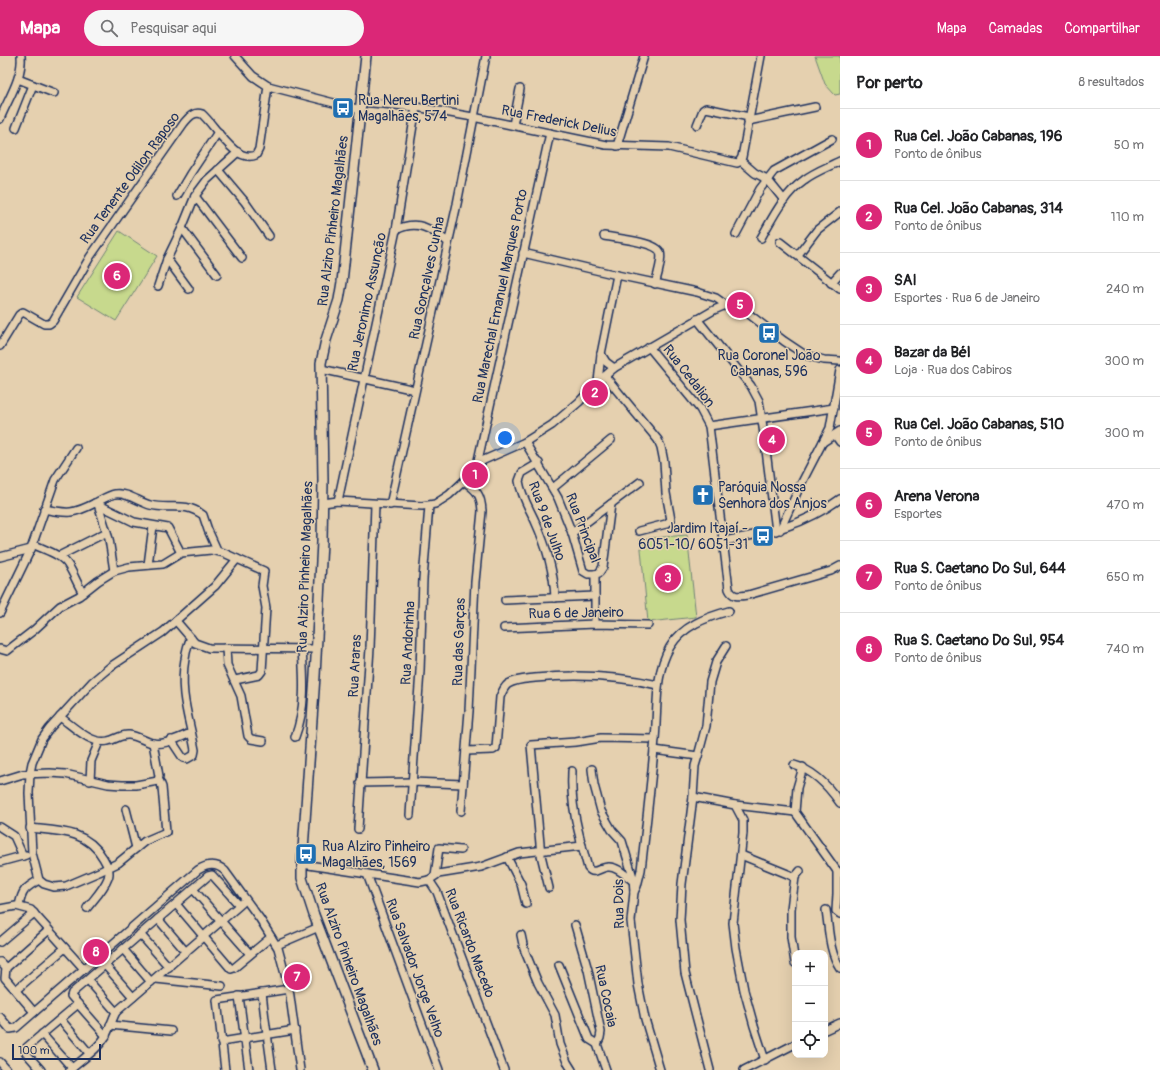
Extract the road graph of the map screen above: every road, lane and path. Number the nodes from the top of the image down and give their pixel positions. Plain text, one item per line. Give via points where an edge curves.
1 (21, 56) edge
2 (235, 56) edge
3 (366, 56) edge
4 (486, 56) edge
5 (644, 56) edge
6 (761, 56) edge
7 (18, 79) junction
8 (33, 85) junction
9 (268, 86) junction
10 (520, 89) dead end
11 (54, 93) dead end
12 (361, 106) junction
13 (416, 107) junction
14 (814, 107) dead end
15 (473, 117) junction
16 (0, 118) edge
17 (749, 119) junction
18 (513, 125) junction
19 (697, 125) dead end
20 (16, 128) dead end
21 (218, 132) junction
22 (550, 133) junction
23 (832, 138) dead end
24 (617, 146) junction
25 (238, 152) junction
26 (741, 161) junction
27 (840, 161) edge
28 (218, 170) junction
29 (767, 179) junction
30 (177, 196) dead end
31 (195, 196) junction
32 (784, 200) junction
33 (840, 212) edge
34 (182, 228) junction
35 (396, 230) junction
36 (736, 234) dead end
37 (269, 236) dead end
38 (604, 236) dead end
39 (761, 238) dead end
40 (448, 242) junction
41 (780, 242) dead end
42 (523, 253) junction
43 (798, 255) junction
44 (242, 258) dead end
45 (167, 259) junction
46 (840, 273) edge
47 (217, 275) dead end
48 (616, 275) junction
49 (831, 283) junction
50 (655, 284) junction
51 (158, 286) dead end
52 (190, 289) dead end
53 (840, 290) edge
54 (726, 305) junction
55 (697, 319) junction
56 (0, 346) edge
57 (649, 347) junction
58 (601, 354) junction
59 (840, 360) edge
60 (614, 368) junction
61 (321, 369) junction
62 (840, 370) edge
63 (605, 376) junction
64 (364, 378) junction
65 (598, 382) junction
66 (415, 390) junction
67 (834, 408) junction
68 (762, 418) junction
69 (709, 426) junction
70 (837, 433) edge
71 (611, 440) dead end
72 (525, 442) junction
73 (822, 442) junction
74 (840, 442) edge
75 (76, 448) dead end
76 (538, 463) junction
77 (477, 465) junction
78 (464, 481) junction
79 (640, 482) dead end
80 (553, 488) junction
81 (840, 499) edge
82 (338, 501) junction
83 (323, 503) junction
84 (97, 504) junction
85 (375, 504) junction
86 (611, 504) junction
87 (390, 505) junction
88 (429, 506) junction
89 (44, 509) junction
90 (153, 526) junction
91 (778, 530) junction
92 (639, 531) dead end
93 (107, 532) junction
94 (572, 533) junction
95 (724, 541) junction
96 (32, 546) junction
97 (217, 550) junction
98 (181, 553) junction
99 (59, 556) junction
100 (0, 557) edge
101 (237, 559) junction
102 (148, 566) junction
103 (840, 566) edge
104 (114, 571) junction
105 (595, 574) junction
106 (83, 593) junction
107 (595, 596) junction
108 (555, 598) junction
109 (505, 600) dead end
110 (2, 606) edge
111 (729, 610) dead end
112 (0, 613) edge
113 (176, 621) junction
114 (595, 624) junction
115 (648, 625) dead end
116 (504, 628) dead end
117 (191, 638) junction
118 (726, 646) dead end
119 (226, 648) junction
120 (263, 648) junction
121 (0, 649) edge
122 (302, 649) junction
123 (316, 649) junction
124 (235, 680) junction
125 (658, 685) junction
126 (60, 717) junction
127 (191, 733) junction
128 (295, 737) dead end
129 (655, 739) junction
130 (171, 740) junction
131 (263, 741) dead end
132 (99, 742) junction
133 (153, 743) junction
134 (654, 750) junction
135 (466, 751) junction
136 (698, 756) junction
137 (794, 765) dead end
138 (803, 768) junction
139 (592, 769) dead end
140 (572, 771) dead end
141 (30, 774) junction
142 (0, 781) edge
143 (90, 781) junction
144 (158, 781) junction
145 (412, 782) junction
146 (360, 783) junction
147 (463, 784) junction
148 (693, 797) junction
149 (840, 803) edge
150 (735, 805) junction
151 (126, 809) dead end
152 (461, 811) dead end
153 (795, 812) junction
154 (410, 815) dead end
155 (0, 827) edge
156 (30, 828) junction
157 (358, 829) dead end
158 (582, 846) junction
159 (136, 848) junction
160 (461, 850) dead end
161 (541, 851) junction
162 (32, 853) junction
163 (741, 855) junction
164 (23, 856) junction
165 (507, 857) junction
166 (0, 862) edge
167 (302, 864) junction
168 (108, 868) junction
169 (800, 871) dead end
170 (838, 872) edge
171 (368, 874) junction
172 (794, 877) junction
173 (432, 878) junction
174 (38, 880) junction
175 (633, 881) junction
176 (549, 888) dead end
177 (193, 889) junction
178 (634, 892) junction
179 (245, 900) junction
180 (176, 904) junction
181 (526, 904) dead end
182 (239, 905) junction
183 (19, 906) junction
184 (87, 908) dead end
185 (1, 910) edge
186 (826, 910) dead end
187 (34, 913) junction
188 (840, 914) edge
189 (158, 919) junction
190 (221, 921) junction
191 (575, 926) dead end
192 (319, 927) junction
193 (49, 930) junction
194 (140, 934) junction
195 (521, 935) dead end
196 (203, 936) junction
197 (271, 937) junction
198 (0, 942) edge
199 (277, 945) junction
200 (65, 948) junction
201 (123, 949) junction
202 (793, 950) edge
203 (186, 952) junction
204 (250, 954) junction
205 (0, 962) edge
206 (105, 964) junction
207 (559, 965) dead end
208 (169, 967) junction
209 (6, 968) junction
210 (840, 968) edge
211 (84, 970) junction
212 (3, 980) edge
213 (88, 980) junction
214 (153, 980) junction
215 (222, 986) dead end
216 (290, 989) junction
217 (16, 990) junction
218 (262, 993) junction
219 (239, 996) junction
220 (133, 997) junction
221 (78, 1004) junction
222 (34, 1012) junction
223 (116, 1012) junction
224 (0, 1017) edge
225 (61, 1020) junction
226 (840, 1023) edge
227 (110, 1025) junction
228 (828, 1029) edge
229 (295, 1030) junction
230 (171, 1031) dead end
231 (42, 1034) junction
232 (268, 1035) junction
233 (106, 1036) junction
234 (245, 1038) junction
235 (221, 1042) junction
236 (597, 1044) junction
237 (792, 1046) edge
238 (89, 1053) junction
239 (765, 1060) junction
240 (71, 1069) edge
241 (41, 1070) edge
242 (225, 1070) edge
243 (249, 1070) edge
244 (272, 1070) edge
245 (300, 1070) edge
246 (373, 1070) edge
247 (439, 1070) edge
248 (504, 1070) edge
249 (572, 1070) edge
250 (606, 1070) edge
251 (660, 1070) edge
252 (710, 1070) edge
253 (744, 1070) edge

1 - 7 street
2 - 9 street via 253,76
3 - 12 street, Rua Alziro Pinheiro Magalhães
4 - 15 street, Rua Gonçalves Cunha
5 - 24 street
6 - 17 street
7 - 8 street
7 - 16 street
8 - 11 street
8 - 20 street
9 - 12 street, Rua Frederick Delius
9 - 25 street via 258,152 252,156
10 - 18 street
12 - 13 street, Rua Frederick Delius
12 - 61 street, Rua Alziro Pinheiro Magalhães via 342,282 323,351
13 - 15 street, Rua Frederick Delius
13 - 35 street, Rua Jeronimo Assunção
14 - 17 street
15 - 18 street, Rua Frederick Delius
15 - 40 street, Rua Gonçalves Cunha
17 - 19 street via 706,108
17 - 26 street
18 - 22 street, Rua Frederick Delius
21 - 25 street, Rua Tenente Odilon Raposo
21 - 30 street
21 - 56 street, Rua Tenente Odilon Raposo via 202,114 195,113 189,117 97,246 53,321 47,324 23,312
22 - 24 street, Rua Frederick Delius
22 - 42 street, Rua Marechal Emanuel Marques Porto
23 - 29 street via 774,171
24 - 26 street, Rua Frederick Delius via 669,147 731,162
25 - 28 street
26 - 29 street
27 - 32 street via 804,180
28 - 31 street
28 - 37 street
29 - 32 street
29 - 36 street
31 - 34 street
31 - 44 street
32 - 39 street
33 - 43 street via 817,230
34 - 45 street
34 - 47 street
35 - 40 street via 410,225 424,226
35 - 64 street, Rua Jeronimo Assunção
38 - 50 street via 657,248 661,255
40 - 66 street, Rua Gonçalves Cunha
41 - 43 street
42 - 48 street
42 - 77 street, Rua Marechal Emanuel Marques Porto
43 - 49 street
45 - 51 street
45 - 52 street
46 - 49 street
48 - 50 street
48 - 58 street
49 - 53 street
50 - 54 street via 708,295
54 - 55 street
54 - 59 street via 741,308 805,355 824,360
55 - 57 street
55 - 68 street via 751,386 759,401
57 - 60 street
57 - 69 street, Rua Cedalion via 700,409
58 - 60 street
58 - 65 street
60 - 63 street
61 - 64 street
61 - 83 street, Rua Alziro Pinheiro Magalhães
62 - 67 street
63 - 65 street
63 - 92 street via 658,440 663,454 671,522
64 - 66 street
64 - 82 street, Rua Jeronimo Assunção
65 - 72 street via 562,417
66 - 87 street, Rua Gonçalves Cunha
67 - 68 street
67 - 73 street via 830,428
68 - 69 street
68 - 91 street
69 - 95 street, Rua Cedalion
70 - 73 street
70 - 74 street
71 - 80 street
72 - 76 street, Rua Principal
72 - 77 street
73 - 91 street
75 - 89 street via 55,480
76 - 80 street, Rua Principal
76 - 108 street, Rua 9 de Julho via 522,473 519,481 552,571
77 - 78 street
78 - 88 street via 441,501
78 - 135 street, Rua das Garças via 479,494 482,502
79 - 86 street
80 - 94 street, Rua Principal
81 - 91 street via 806,520
82 - 83 street
82 - 85 street
83 - 123 street, Rua Alziro Pinheiro Magalhães
84 - 89 street via 72,513
84 - 90 street via 134,522
84 - 93 street
84 - 97 street via 118,494 150,505 191,508 204,515
85 - 87 street
85 - 146 street, Rua Araras via 370,648
86 - 94 street
86 - 105 street via 603,567
87 - 88 street
88 - 145 street, Rua Andorinha
89 - 96 street
90 - 98 street via 170,530
90 - 102 street
91 - 95 street
93 - 99 street
93 - 104 street
94 - 105 street, Rua Principal via 583,571
95 - 103 street, Rua Cedalion via 729,589 734,595 748,594 831,571
96 - 99 street
96 - 100 street
96 - 110 street
97 - 98 street
97 - 101 street
98 - 102 street via 163,564
99 - 106 street via 68,564
101 - 113 street via 215,586
101 - 120 street via 264,571 262,586 266,608
102 - 104 street
104 - 106 street
105 - 107 street, Rua Principal
106 - 121 street via 60,606 7,651
107 - 108 street
107 - 114 street, Rua Principal
108 - 109 street
110 - 112 street
111 - 125 street via 702,620 679,635 670,647
113 - 117 street
113 - 126 street via 87,686
114 - 115 street, Rua 6 de Janeiro
114 - 116 street, Rua 6 de Janeiro
117 - 119 street via 203,646
117 - 127 street via 182,685
118 - 136 street via 716,662 710,682 706,726
119 - 120 street
119 - 124 street via 227,665
120 - 122 street
120 - 124 street via 261,674
122 - 123 street
122 - 128 street via 304,699
123 - 167 street, Rua Alziro Pinheiro Magalhães
124 - 131 street via 241,696 248,736
125 - 129 street
125 - 135 street via 627,679 580,676 516,681 507,685 500,697 496,748
126 - 132 street
126 - 141 street via 42,739 35,753
127 - 130 street
127 - 130 street via 195,752 186,759 182,758
129 - 134 street
129 - 161 street via 601,738 531,745
130 - 133 street
132 - 133 street via 110,741 126,734
132 - 143 street via 91,761
133 - 144 street
134 - 136 street
134 - 178 street via 641,870
135 - 147 street, Rua das Garças
136 - 148 street
137 - 138 street
138 - 149 street via 821,781
138 - 153 street via 797,788
139 - 175 street, Rua Dois via 601,811 622,841
140 - 158 street via 573,811
141 - 142 street
141 - 143 street via 57,773
141 - 156 street
143 - 144 street via 136,785
144 - 159 street via 162,787 166,832
145 - 146 street
145 - 147 street
145 - 154 street, Rua Andorinha
146 - 157 street, Rua Araras
147 - 152 street, Rua das Garças
148 - 150 street
148 - 252 street via 681,899 680,933 688,990
150 - 153 street
150 - 163 street via 743,823
151 - 159 street
153 - 170 street
155 - 164 street via 14,836
156 - 162 street
156 - 168 street via 77,834 100,853
158 - 161 street
158 - 175 street via 590,871 611,867
159 - 168 street
160 - 173 street via 439,848
161 - 165 street via 528,851
161 - 176 street
162 - 164 street
162 - 174 street
163 - 172 street
163 - 239 street via 733,916 736,948 752,1020
164 - 166 street
165 - 173 street via 481,867
165 - 181 street via 521,884
167 - 171 street, Rua Ricardo Macedo
167 - 192 street, Rua Alziro Pinheiro Magalhães via 303,881
168 - 174 street via 66,886 44,884
168 - 184 street via 106,883
169 - 172 street
170 - 188 street via 836,911
171 - 173 street, Rua Ricardo Macedo via 420,882
171 - 247 street, Rua Salvador Jorge Velho
172 - 202 street via 791,909
173 - 248 street, Rua Ricardo Macedo
174 - 183 street via 25,888
175 - 178 street, Rua Dois
177 - 180 street
177 - 182 street via 212,875
177 - 190 street
178 - 251 street, Rua Dois via 631,921 638,984
179 - 182 street
179 - 197 street
179 - 211 street via 221,868 213,865 202,868
180 - 189 street
180 - 196 street
182 - 190 street
183 - 185 street
183 - 187 street
186 - 210 street via 833,952
187 - 193 street
187 - 198 street
189 - 194 street
189 - 203 street
190 - 196 street
190 - 204 street
191 - 236 street, Rua Cocaia via 588,970 601,1032
192 - 199 street
192 - 246 street, Rua Alziro Pinheiro Magalhães
193 - 200 street
193 - 209 street
194 - 201 street
194 - 208 street
195 - 249 street via 538,983 554,1015 560,1044
196 - 203 street
196 - 204 street via 231,969
197 - 199 street
197 - 204 street
199 - 216 street
200 - 211 street
200 - 217 street
201 - 206 street
201 - 214 street
203 - 208 street
205 - 209 street
206 - 213 street
206 - 220 street
207 - 236 street via 589,1038
208 - 214 street
209 - 212 street
211 - 222 street
212 - 217 street
213 - 221 street via 72,993 71,996
213 - 223 street
214 - 215 street
214 - 220 street
216 - 218 street
216 - 229 street
217 - 222 street
218 - 219 street
218 - 232 street
219 - 234 street
219 - 235 street via 216,1000
220 - 223 street
221 - 225 street
221 - 233 street
222 - 224 street via 16,1028 10,1029
223 - 227 street
225 - 231 street
225 - 238 street
226 - 228 street
227 - 230 street
227 - 233 street
229 - 232 street
229 - 245 street
231 - 240 street
231 - 241 street via 27,1047 26,1053
232 - 234 street
232 - 244 street
233 - 238 street
234 - 235 street
234 - 243 street
235 - 242 street
236 - 250 street, Rua Cocaia
237 - 239 street
238 - 240 street
239 - 253 street

